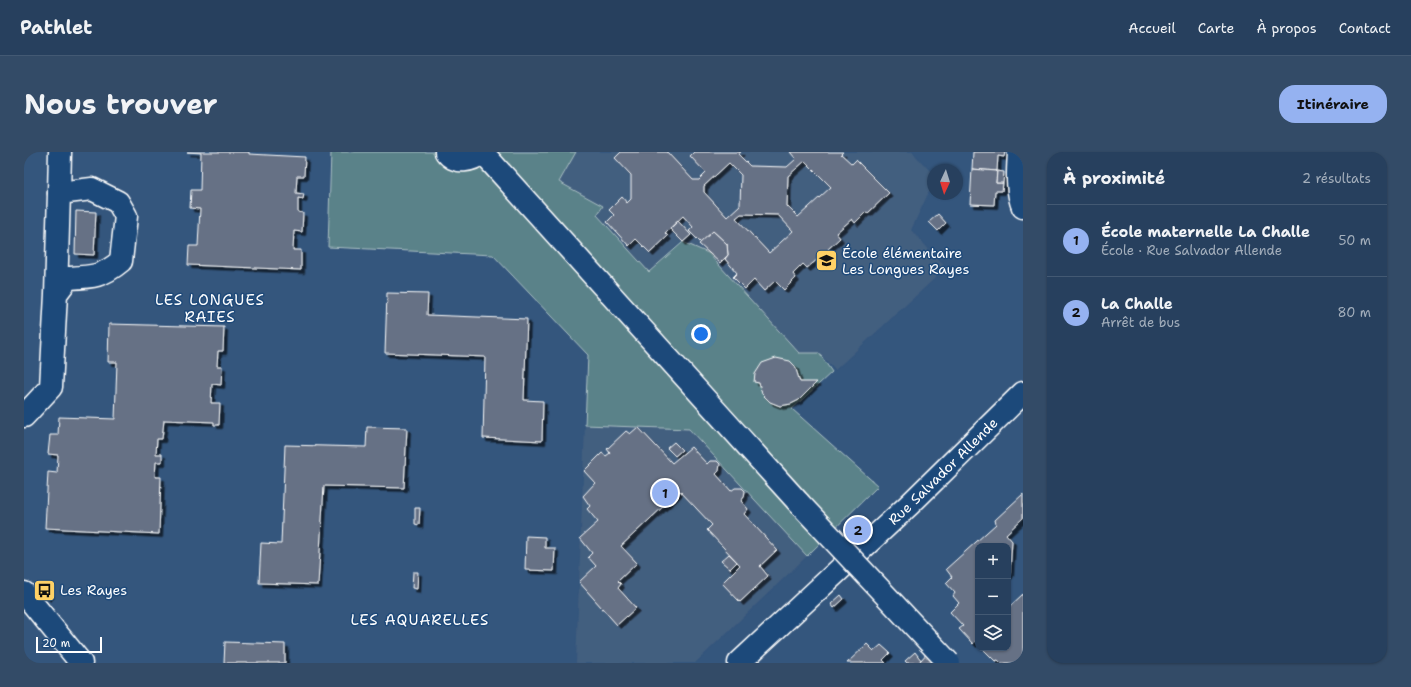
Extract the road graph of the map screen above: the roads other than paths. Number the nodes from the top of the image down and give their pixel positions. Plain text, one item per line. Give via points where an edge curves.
1 (60, 152) edge
2 (446, 152) edge
3 (483, 152) edge
4 (1019, 152) edge
5 (59, 193) junction
6 (1023, 207) edge
7 (56, 294) junction
8 (1023, 393) edge
9 (24, 416) edge
10 (24, 593) edge
11 (81, 663) edge
12 (739, 663) edge
13 (950, 663) edge

1 - 5 street
2 - 3 street via 453,158 466,160
3 - 13 street, bridge via 799,503
4 - 6 street via 1018,181
5 - 7 street
5 - 7 street via 92,189 118,202 126,216 121,261 108,272 90,277 68,278
7 - 9 street via 52,387
8 - 12 street, Rue Salvador Allende via 910,504
10 - 11 street

